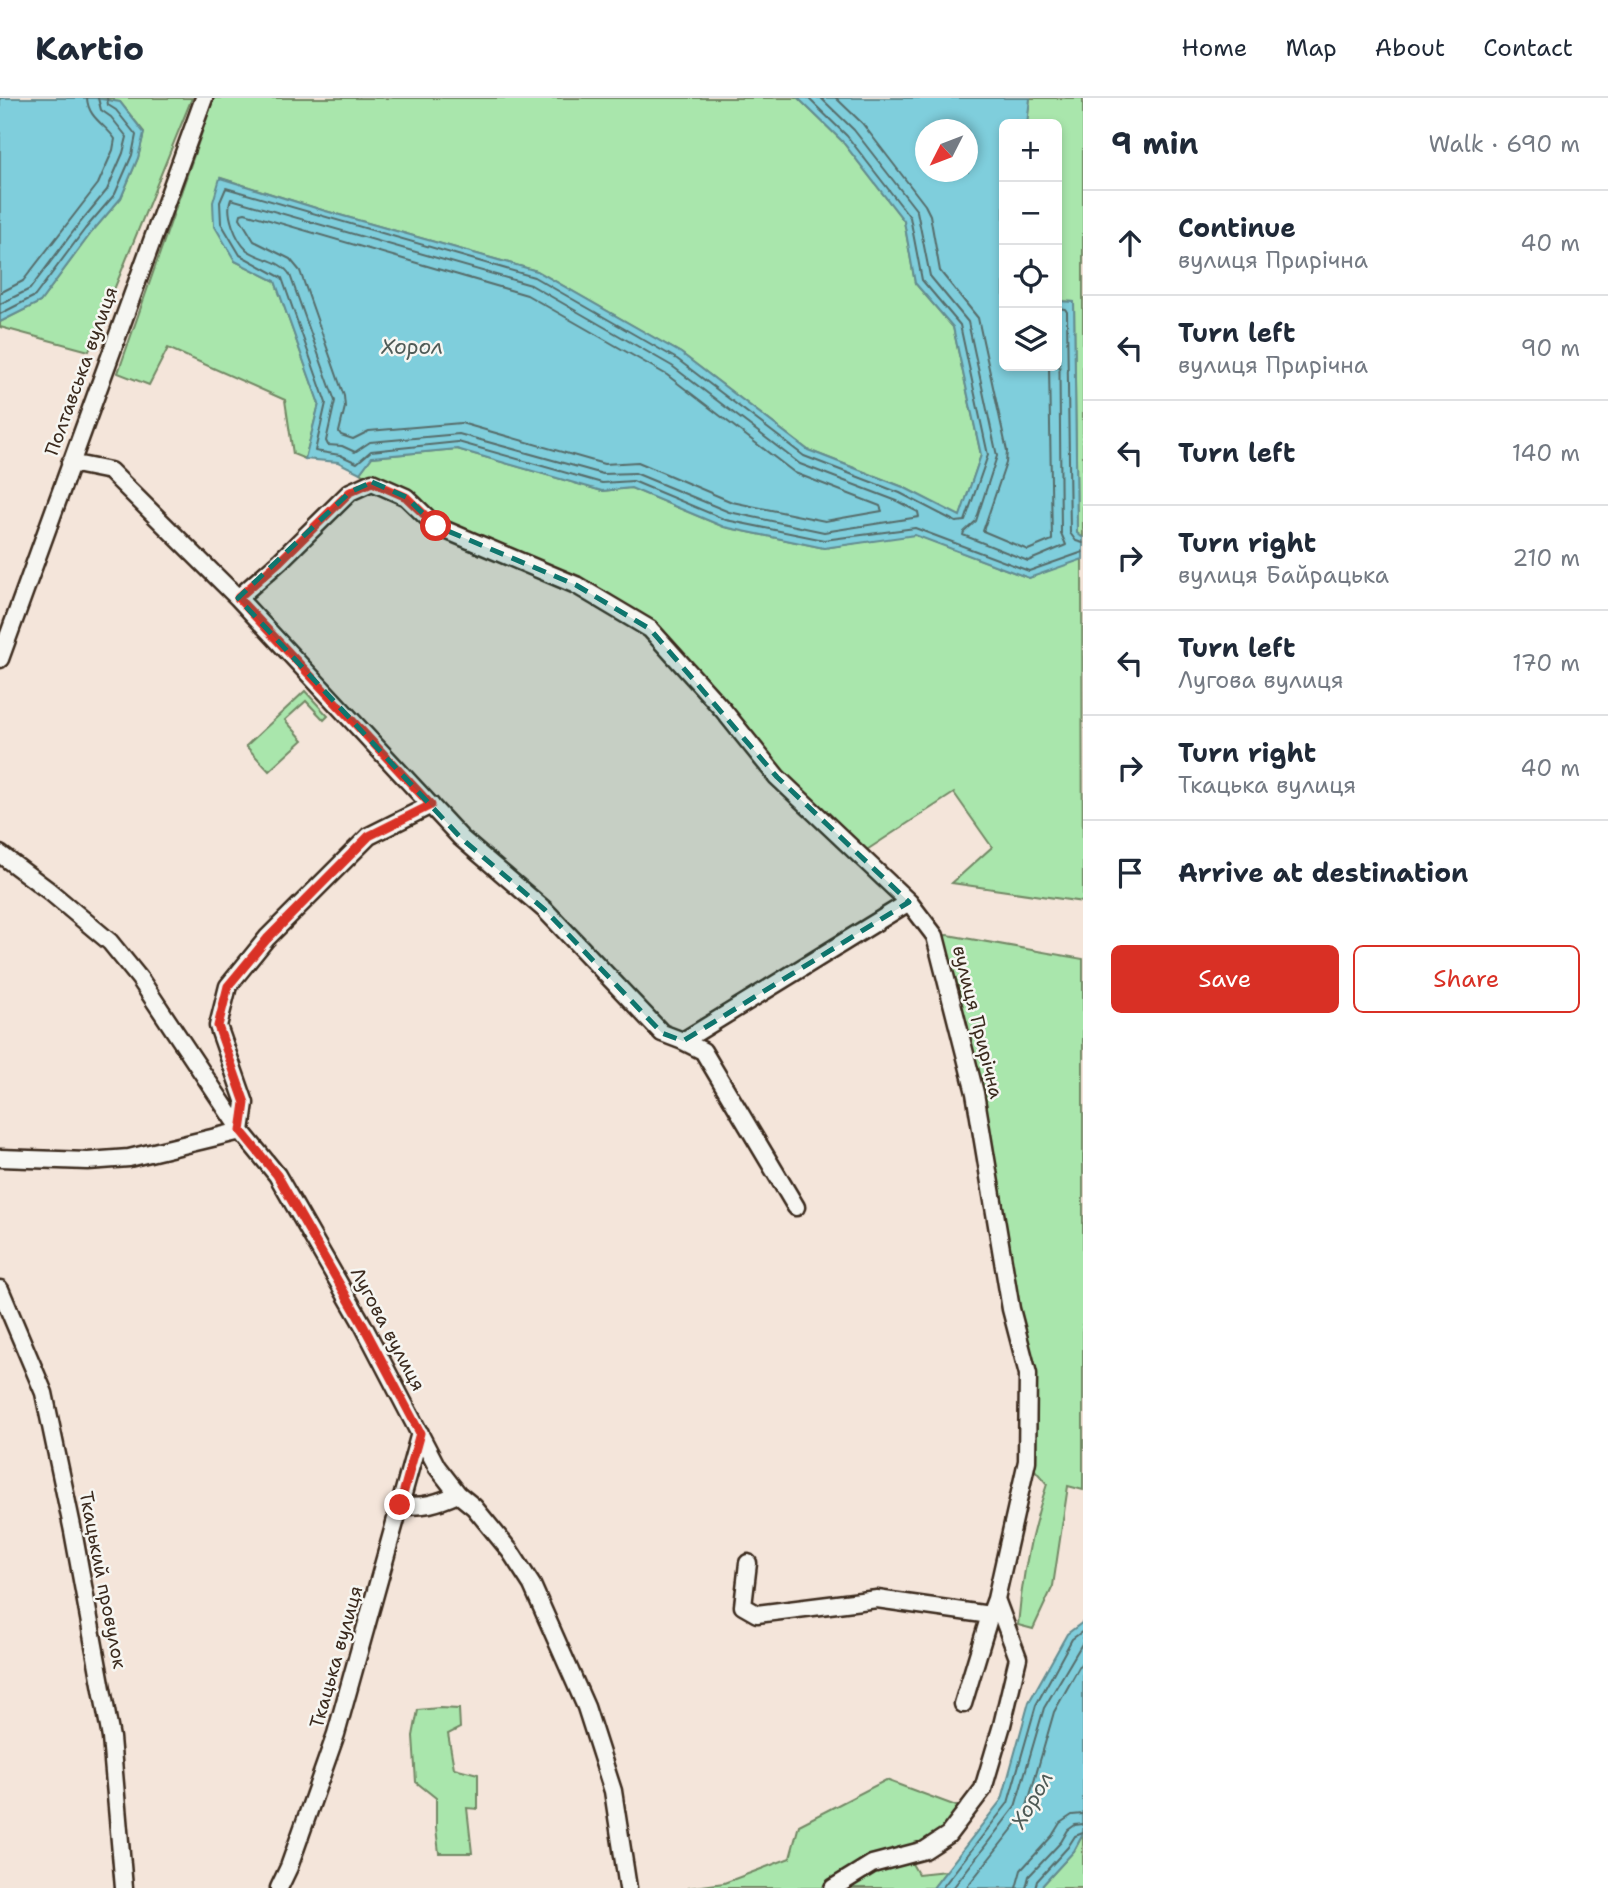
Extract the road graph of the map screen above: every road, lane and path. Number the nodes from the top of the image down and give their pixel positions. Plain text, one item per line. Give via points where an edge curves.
1 (204, 98) edge
2 (70, 463) junction
3 (238, 598) junction
4 (6, 619) edge
5 (0, 659) edge
6 (431, 805) junction
7 (0, 854) edge
8 (909, 902) junction
9 (683, 1041) junction
10 (241, 1131) junction
11 (0, 1158) edge
12 (796, 1207) dead end
13 (0, 1289) edge
14 (420, 1433) junction
15 (458, 1494) junction
16 (400, 1505) junction
17 (748, 1563) dead end
18 (996, 1599) junction
19 (990, 1615) junction
20 (963, 1704) dead end
21 (124, 1888) edge
22 (279, 1888) edge
23 (628, 1888) edge
24 (833, 1888) edge

1 - 2 street, Полтавська вулиця
2 - 3 street via 110,471
2 - 4 street, Полтавська вулиця
3 - 6 street
3 - 8 street, вулиця Прирічна via 350,492 372,482 406,497 436,526 576,585 650,629 777,777
4 - 5 street, Полтавська вулиця
6 - 9 street via 461,838 544,910 662,1033
6 - 10 street via 369,836 267,939 228,986 218,1026 245,1103
7 - 10 street, Лугова вулиця via 110,943 140,978
8 - 9 street
8 - 18 street, вулиця Прирічна via 935,936 975,1093 1011,1309 1028,1374 1027,1461
9 - 12 street via 702,1051
10 - 11 street via 129,1158
10 - 14 street, Лугова вулиця via 277,1175
13 - 21 street, Ткацький провулок via 44,1394 73,1531 111,1738
14 - 15 street, Лугова вулиця via 437,1467
14 - 16 street, Ткацька вулиця
15 - 16 street via 438,1503
15 - 23 street, Лугова вулиця via 510,1551 532,1585 586,1707 613,1791
16 - 22 street, Ткацька вулиця via 336,1734
17 - 19 street via 744,1606 757,1614 877,1599
18 - 19 street, вулиця Прирічна
18 - 24 street via 1018,1658 983,1788 948,1835 925,1850 872,1864
19 - 20 street, вулиця Прирічна

